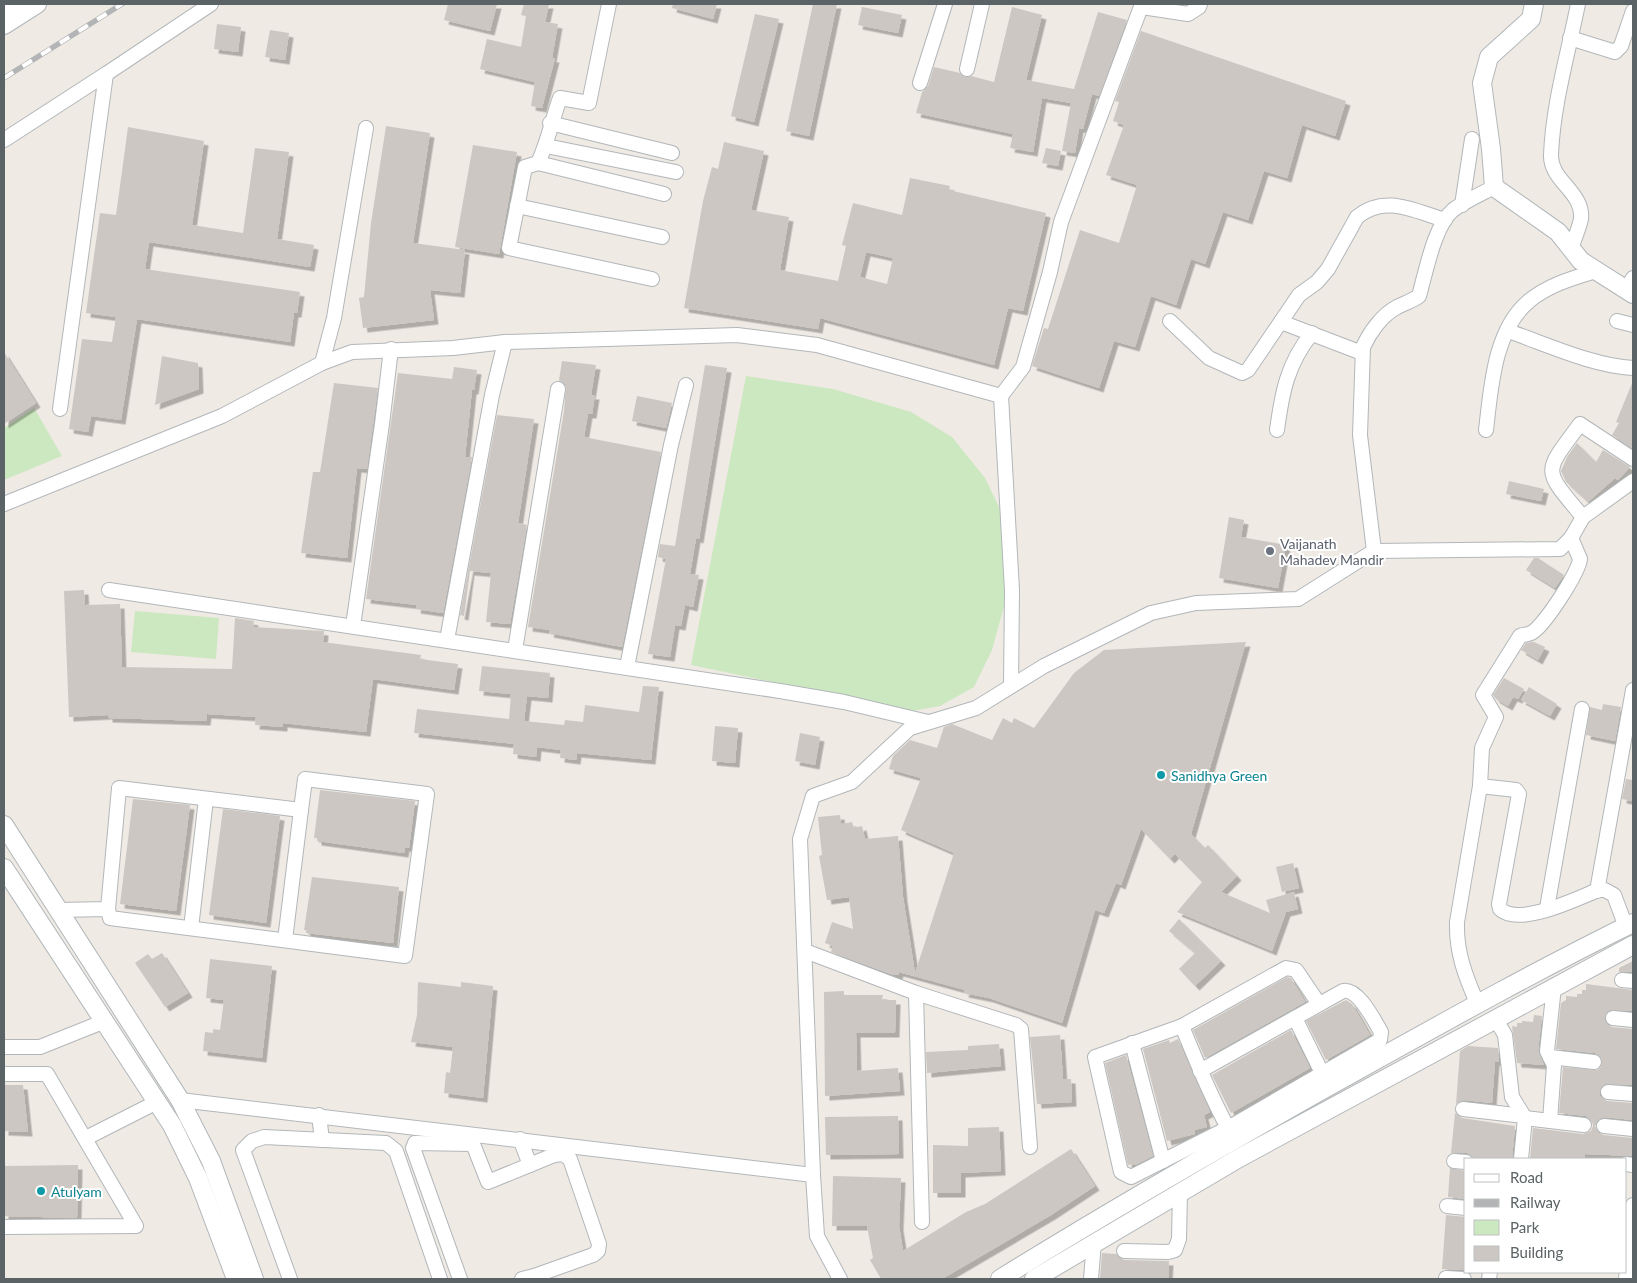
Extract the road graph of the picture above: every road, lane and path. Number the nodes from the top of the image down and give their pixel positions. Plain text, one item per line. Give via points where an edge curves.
1 (10, 4) edge
2 (37, 4) edge
3 (211, 4) edge
4 (609, 4) edge
5 (944, 4) edge
6 (982, 4) edge
7 (1200, 4) edge
8 (1534, 4) edge
9 (1578, 4) edge
10 (1142, 5) edge
11 (4, 8) edge
12 (1633, 11) edge
13 (4, 25) edge
14 (1570, 38) junction
15 (967, 69) dead end
16 (106, 74) junction
17 (920, 83) dead end
18 (550, 123) junction
19 (366, 128) dead end
20 (1472, 139) dead end
21 (4, 140) edge
22 (546, 146) junction
23 (672, 153) dead end
24 (538, 163) junction
25 (676, 172) dead end
26 (1494, 187) junction
27 (664, 194) dead end
28 (1462, 205) junction
29 (516, 206) junction
30 (1445, 220) junction
31 (662, 237) dead end
32 (1571, 249) junction
33 (1596, 271) junction
34 (652, 279) dead end
35 (1631, 287) edge
36 (1617, 321) dead end
37 (1170, 322) dead end
38 (1281, 322) junction
39 (1633, 326) edge
40 (1508, 331) junction
41 (1312, 334) junction
42 (505, 342) junction
43 (391, 349) junction
44 (1362, 353) junction
45 (322, 363) junction
46 (1633, 368) edge
47 (686, 385) dead end
48 (558, 389) dead end
49 (1001, 396) junction
50 (60, 409) dead end
51 (1277, 430) dead end
52 (1486, 430) dead end
53 (1633, 459) edge
54 (1633, 481) edge
55 (4, 504) edge
56 (1583, 517) junction
57 (1571, 538) junction
58 (1374, 551) junction
59 (109, 590) dead end
60 (353, 626) junction
61 (447, 640) junction
62 (515, 650) junction
63 (627, 667) junction
64 (1011, 686) junction
65 (1633, 690) edge
66 (1582, 709) dead end
67 (930, 722) junction
68 (1480, 786) junction
69 (206, 799) junction
70 (301, 810) junction
71 (4, 825) edge
72 (4, 868) edge
73 (1597, 891) junction
74 (1547, 908) junction
75 (108, 909) junction
76 (57, 910) junction
77 (1631, 922) edge
78 (190, 928) junction
79 (285, 940) junction
80 (1633, 945) edge
81 (805, 950) junction
82 (1554, 987) junction
83 (916, 993) junction
84 (1481, 1001) junction
85 (1319, 1004) junction
86 (1295, 1018) junction
87 (1495, 1018) junction
88 (1613, 1018) dead end
89 (1633, 1020) edge
90 (105, 1021) junction
91 (1182, 1026) junction
92 (1132, 1043) junction
93 (4, 1047) edge
94 (1550, 1057) junction
95 (1594, 1062) dead end
96 (1200, 1071) junction
97 (1322, 1073) junction
98 (4, 1074) edge
99 (1608, 1092) dead end
100 (1633, 1094) edge
101 (180, 1100) junction
102 (158, 1102) junction
103 (1463, 1109) dead end
104 (319, 1115) junction
105 (1524, 1117) junction
106 (1550, 1121) junction
107 (1584, 1125) dead end
108 (1604, 1126) dead end
109 (1633, 1128) edge
110 (1231, 1134) junction
111 (86, 1138) junction
112 (471, 1138) junction
113 (520, 1139) junction
114 (322, 1140) junction
115 (1030, 1146) dead end
116 (1521, 1158) edge
117 (1163, 1161) junction
118 (530, 1164) junction
119 (813, 1175) junction
120 (1180, 1192) junction
121 (1633, 1204) edge
122 (1448, 1206) dead end
123 (1464, 1208) edge
124 (922, 1222) dead end
125 (4, 1227) edge
126 (1094, 1242) junction
127 (1124, 1251) dead end
128 (1627, 1268) edge
129 (530, 1278) edge
130 (1446, 1278) dead end
131 (236, 1279) edge
132 (254, 1279) edge
133 (290, 1279) edge
134 (440, 1279) edge
135 (460, 1279) edge
136 (840, 1279) edge
137 (1000, 1279) edge
138 (1034, 1279) edge
139 (1091, 1279) edge
140 (1464, 1279) edge

1 - 11 street
2 - 13 street
3 - 16 street
4 - 18 street via 589,103 560,98
5 - 17 street
6 - 15 street
7 - 10 street via 1188,14
8 - 26 street via 1531,19 1489,57 1483,75
9 - 14 street
10 - 49 street via 1060,222 1050,272 1023,367
12 - 14 street via 1619,50 1611,52
14 - 32 street via 1551,156 1552,167 1572,190 1580,208 1581,220
16 - 21 street
16 - 50 street
18 - 22 street
18 - 23 street
19 - 45 street via 334,318
20 - 28 street
22 - 24 street
22 - 25 street
24 - 27 street
24 - 29 street via 525,167
26 - 28 street
26 - 32 street via 1558,232
28 - 30 street
29 - 31 street
29 - 34 street via 509,248
30 - 38 street via 1391,204 1365,211 1358,217 1322,277 1299,295
30 - 44 street via 1419,296 1382,319 1367,338
32 - 33 street via 1580,261
33 - 35 street
33 - 40 street via 1563,282 1529,301
36 - 39 street
37 - 38 street via 1209,358 1242,373 1248,370
38 - 41 street
40 - 46 street via 1623,368
40 - 52 street via 1491,389
41 - 44 street
41 - 51 street via 1302,346 1283,386
42 - 43 street via 454,348
42 - 49 street via 737,336 817,345
42 - 61 street via 492,395
43 - 45 street via 352,352
43 - 60 street
44 - 58 street via 1360,435
45 - 55 street via 222,416
47 - 63 street
48 - 62 street
49 - 64 street via 1012,590
53 - 56 street via 1580,424 1553,460 1551,470 1555,483
54 - 56 street
56 - 57 street
57 - 58 street via 1560,549
57 - 68 street via 1580,560 1575,576 1532,633 1520,636 1484,692 1487,704 1496,716 1482,748
58 - 64 street via 1298,599 1196,603 1151,613
59 - 60 street
60 - 61 street
61 - 62 street
62 - 63 street
63 - 67 street via 835,701
64 - 67 street via 976,708
65 - 73 street
66 - 74 street
67 - 81 street via 910,728 852,782 813,796 800,839
68 - 74 street via 1516,790 1519,794 1500,909 1516,916
68 - 84 street via 1457,922 1457,943 1460,961
69 - 70 street
69 - 75 street via 119,788
69 - 78 street
70 - 79 street
70 - 79 street via 305,778 427,794 406,956
71 - 76 street
72 - 90 street
73 - 74 street
73 - 77 street via 1605,890 1614,895
75 - 76 street
75 - 78 street via 110,918
76 - 101 street
77 - 84 street
78 - 79 street
80 - 82 street
81 - 83 street
81 - 119 street
82 - 87 street
82 - 94 street via 1547,1051
83 - 115 street via 1021,1029
83 - 124 street
84 - 87 street
84 - 110 street
85 - 86 street
85 - 91 street via 1296,970 1286,968
85 - 97 street via 1348,990 1356,993 1381,1032 1380,1040
86 - 96 street
86 - 97 street
87 - 105 street via 1505,1035 1512,1097
87 - 120 street
88 - 89 street
90 - 93 street via 40,1047
90 - 102 street
91 - 92 street
91 - 96 street
92 - 117 street
92 - 117 street via 1097,1054 1094,1060 1121,1172 1131,1177
94 - 95 street
94 - 106 street via 1554,1065
96 - 110 street
97 - 110 street
98 - 111 street via 47,1074
99 - 100 street
101 - 104 street
101 - 132 street via 211,1161
102 - 111 street
102 - 131 street via 198,1178
103 - 105 street
104 - 112 street
104 - 114 street
105 - 106 street
105 - 116 street
106 - 107 street
108 - 109 street
110 - 117 street
110 - 137 street
111 - 125 street via 136,1226
112 - 113 street
112 - 118 street via 488,1182
112 - 135 street via 415,1143 413,1148
113 - 118 street
113 - 119 street
114 - 133 street via 264,1137 252,1141 243,1150
114 - 134 street via 386,1143 396,1151
118 - 129 street via 554,1155 563,1154 570,1159 599,1244 593,1255
119 - 136 street via 817,1236
120 - 126 street
120 - 127 street via 1179,1239 1175,1250
121 - 128 street
122 - 123 street
126 - 138 street
126 - 139 street
130 - 140 street

